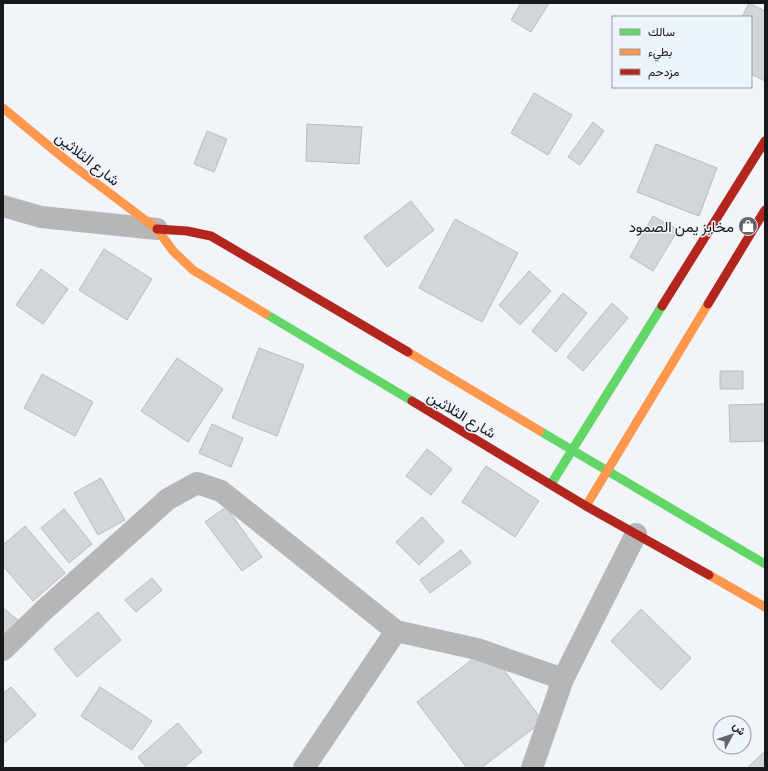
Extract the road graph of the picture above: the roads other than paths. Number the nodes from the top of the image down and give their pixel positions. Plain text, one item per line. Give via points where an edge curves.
1 (3, 108) edge
2 (765, 141) edge
3 (3, 206) edge
4 (765, 210) edge
5 (157, 229) junction
6 (571, 450) junction
7 (606, 471) junction
8 (551, 484) junction
9 (586, 506) junction
10 (636, 534) junction
11 (765, 564) edge
12 (765, 606) edge
13 (396, 631) junction
14 (3, 650) edge
15 (563, 679) junction
16 (304, 768) edge
17 (532, 768) edge

1 - 5 street, شارع الثلاثين via 67,161
2 - 6 street
3 - 5 street via 41,217
4 - 7 street
5 - 6 street, شارع الثلاثين via 211,236
5 - 8 street, شارع الثلاثين via 173,251 193,270
6 - 7 street, شارع الثلاثين
6 - 8 street
7 - 9 street
7 - 11 street, شارع الثلاثين
8 - 9 street, شارع الثلاثين
9 - 10 street, شارع الثلاثين
10 - 12 street, شارع الثلاثين
10 - 15 street
13 - 14 street via 221,491 197,483 168,499
13 - 15 street via 477,649
13 - 16 street
15 - 17 street

